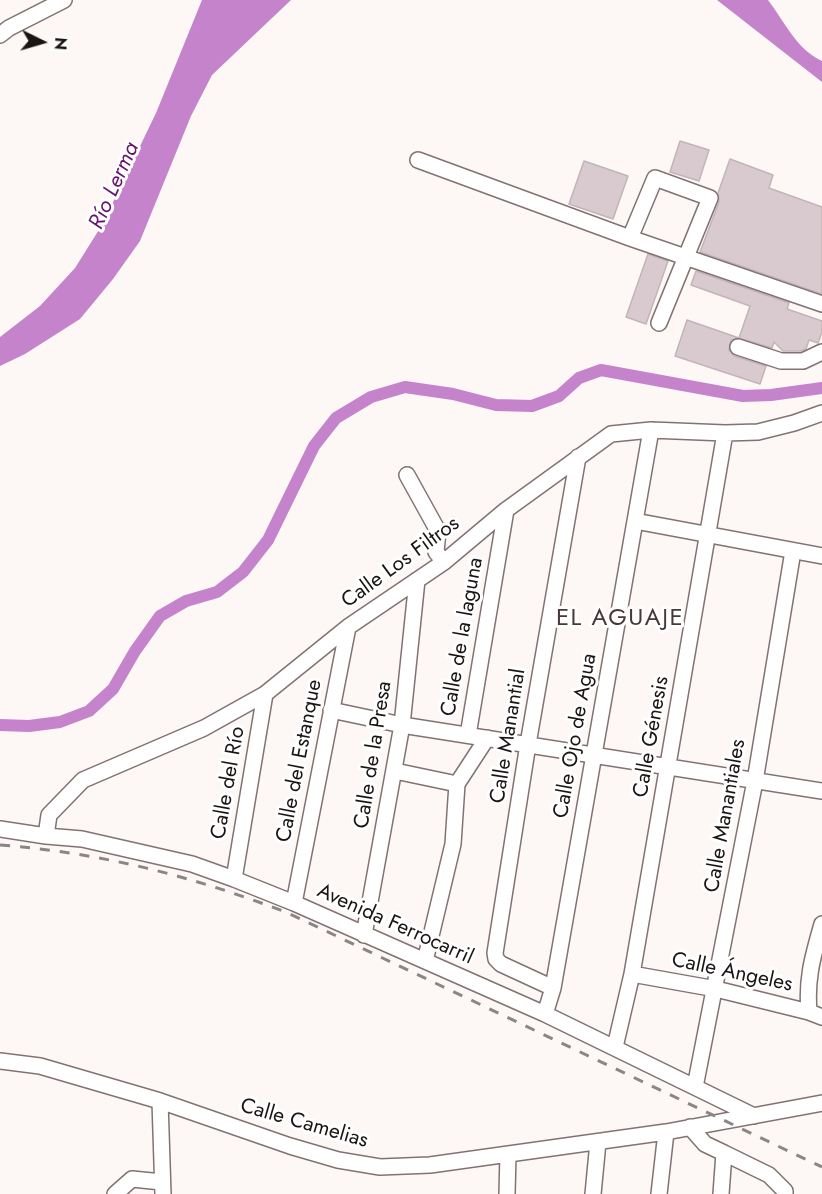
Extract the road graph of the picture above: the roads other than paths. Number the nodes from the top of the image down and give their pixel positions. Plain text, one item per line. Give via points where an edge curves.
1 (64, 0) edge
2 (0, 35) edge
3 (418, 160) dead end
4 (630, 238) junction
5 (685, 256) junction
6 (822, 304) edge
7 (659, 323) dead end
8 (738, 347) dead end
9 (822, 352) edge
10 (822, 413) edge
11 (651, 430) junction
12 (725, 433) junction
13 (578, 457) junction
14 (407, 475) dead end
15 (506, 510) junction
16 (636, 521) junction
17 (708, 535) junction
18 (793, 551) junction
19 (822, 556) edge
20 (444, 561) junction
21 (417, 580) junction
22 (348, 627) junction
23 (265, 694) junction
24 (331, 710) junction
25 (402, 725) junction
26 (468, 735) junction
27 (487, 738) junction
28 (528, 744) junction
29 (595, 755) junction
30 (669, 767) junction
31 (394, 771) junction
32 (755, 781) junction
33 (458, 784) junction
34 (822, 791) edge
35 (0, 829) edge
36 (46, 836) junction
37 (234, 879) junction
38 (294, 903) junction
39 (822, 924) edge
40 (364, 935) junction
41 (425, 961) junction
42 (632, 974) junction
43 (553, 988) junction
44 (716, 989) junction
45 (545, 1014) junction
46 (816, 1014) edge
47 (615, 1047) junction
48 (0, 1061) edge
49 (695, 1087) junction
50 (160, 1101) junction
51 (822, 1103) edge
52 (754, 1116) junction
53 (690, 1127) junction
54 (666, 1132) junction
55 (598, 1142) junction
56 (724, 1153) junction
57 (508, 1154) junction
58 (163, 1188) edge
59 (785, 1193) edge
60 (115, 1194) edge
61 (507, 1194) edge
62 (593, 1194) edge
63 (659, 1194) edge
64 (721, 1194) edge

1 - 2 street
3 - 4 street
4 - 5 street
4 - 5 street via 655,178 710,198
5 - 6 street
5 - 7 street
8 - 9 street via 781,361 803,361
10 - 12 street, Calle Los Filtros via 758,432
11 - 12 street, Calle Los Filtros
11 - 13 street, Calle Los Filtros via 611,434
11 - 16 street, Calle Ojo de Agua
12 - 17 street, Calle Génesis
13 - 15 street, Calle Los Filtros
13 - 28 street, Calle Manantial
14 - 20 street via 438,531 436,552
15 - 20 street, Calle Los Filtros
15 - 26 street, Calle de la laguna
16 - 17 street
16 - 29 street, Calle Ojo de Agua
17 - 18 street
17 - 30 street, Calle Génesis
18 - 19 street
18 - 32 street, Calle Manantiales
20 - 21 street, Calle Los Filtros
21 - 22 street, Calle Los Filtros
21 - 25 street, Calle de la Presa
22 - 23 street, Calle Los Filtros
22 - 24 street, Calle del Estanque
23 - 36 street, Calle Los Filtros via 204,728 83,780 49,815
23 - 37 street, Calle del Río
24 - 25 street
24 - 38 street, Calle del Estanque
25 - 26 street
25 - 31 street, Calle de la Presa
26 - 27 street
27 - 28 street
27 - 33 street
28 - 29 street
28 - 43 street, Calle Manantial via 496,959
29 - 30 street
29 - 43 street, Calle Ojo de Agua
30 - 32 street
30 - 42 street, Calle Génesis
31 - 33 street
31 - 40 street, Calle de la Presa
32 - 34 street
32 - 44 street, Calle Manantiales
33 - 41 street via 453,844
35 - 36 street, Avenida Ferrocarril
36 - 37 street, Avenida Ferrocarril via 82,839 192,864
37 - 38 street, Avenida Ferrocarril
38 - 40 street, Avenida Ferrocarril
39 - 46 street via 809,967 808,996
40 - 41 street, Avenida Ferrocarril
41 - 45 street, Avenida Ferrocarril
42 - 44 street, Calle Ángeles
42 - 47 street, Calle Génesis
43 - 45 street, Calle Ojo de Agua
44 - 46 street, Calle Ángeles
44 - 49 street, Calle Manantiales
45 - 47 street, Avenida Ferrocarril
47 - 49 street, Avenida Ferrocarril
48 - 50 street, Calle Camelias via 40,1066
49 - 52 street, Avenida Ferrocarril
50 - 57 street, Calle Camelias via 290,1146 380,1167
50 - 58 street
51 - 52 street, Calle Camelias
52 - 53 street, Calle Camelias
53 - 54 street, Calle Camelias
53 - 56 street via 705,1144
54 - 55 street, Calle Camelias
54 - 63 street
55 - 57 street, Calle Camelias
55 - 62 street
56 - 59 street via 769,1174
56 - 64 street
57 - 61 street
58 - 60 street via 132,1179

